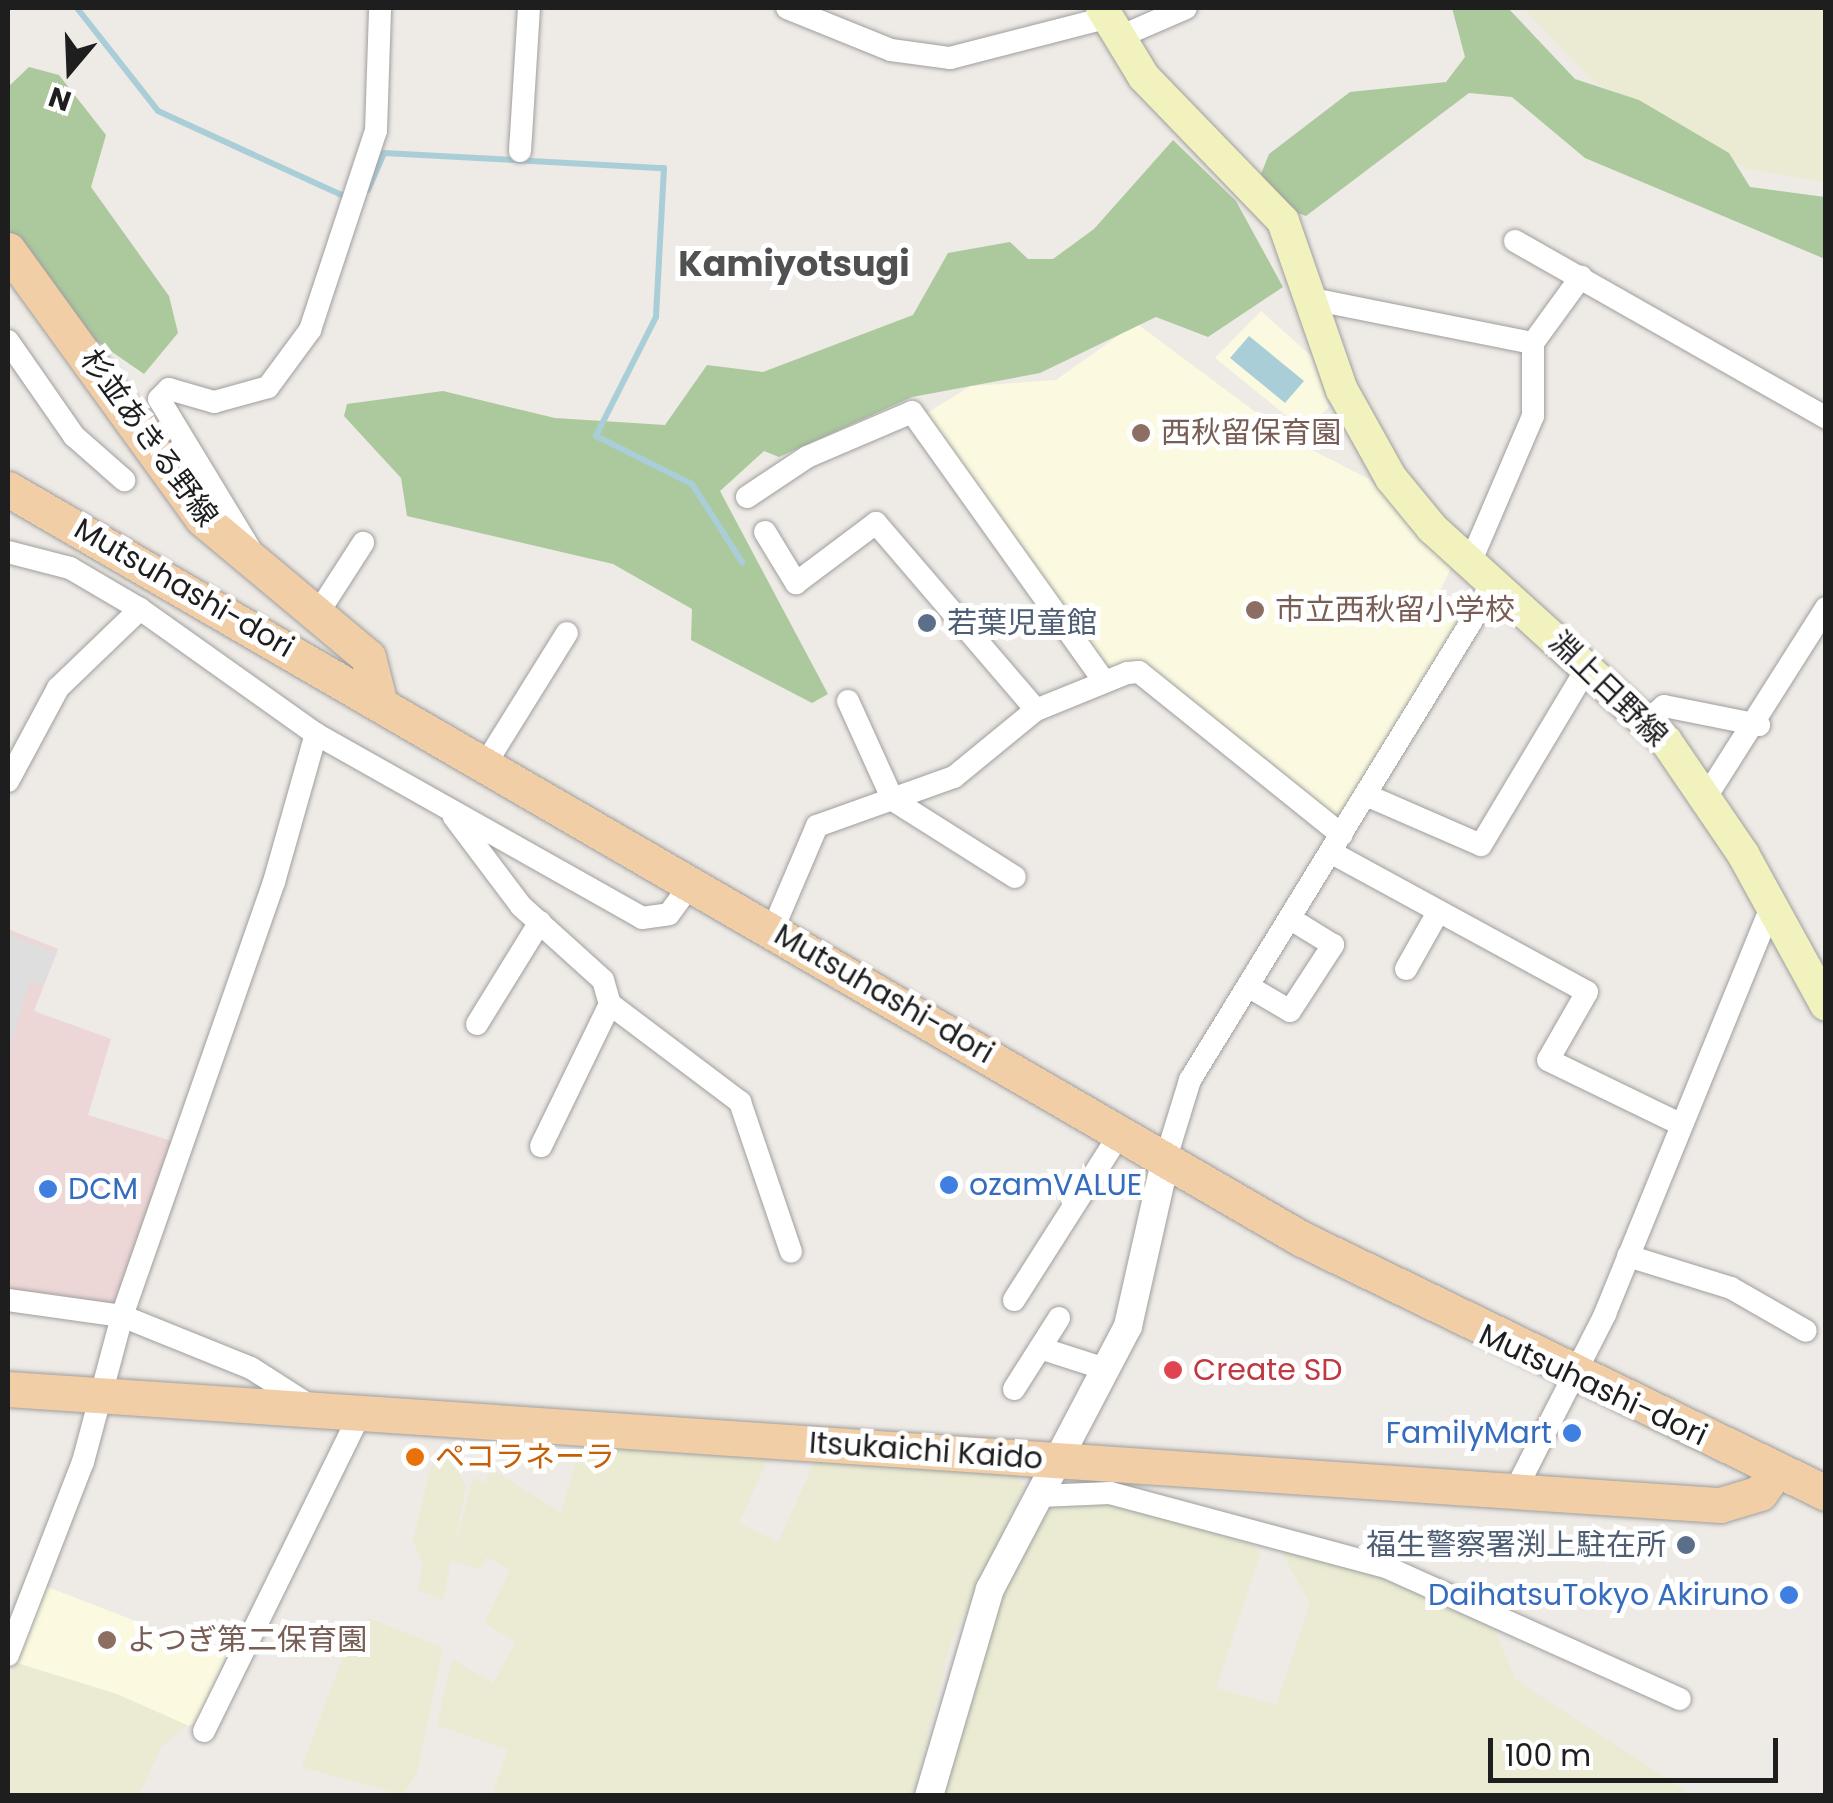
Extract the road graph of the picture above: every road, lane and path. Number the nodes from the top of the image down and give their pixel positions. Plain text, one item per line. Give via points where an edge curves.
1 (380, 8) edge
2 (529, 8) edge
3 (787, 8) edge
4 (1186, 8) edge
5 (1108, 21) edge
6 (520, 151) dead end
7 (1516, 241) dead end
8 (8, 250) edge
9 (1581, 277) junction
10 (1317, 300) junction
11 (8, 341) edge
12 (1533, 343) junction
13 (1826, 418) edge
14 (124, 480) dead end
15 (8, 489) edge
16 (746, 496) dead end
17 (765, 532) dead end
18 (363, 543) dead end
19 (8, 552) edge
20 (256, 568) junction
21 (1483, 573) junction
22 (140, 608) junction
23 (1826, 608) edge
24 (316, 616) junction
25 (568, 633) dead end
26 (1588, 666) junction
27 (1104, 681) junction
28 (379, 700) junction
29 (848, 702) dead end
30 (1036, 710) junction
31 (1648, 720) junction
32 (1759, 724) junction
33 (316, 734) junction
34 (486, 763) junction
35 (8, 781) edge
36 (1366, 795) junction
37 (1706, 796) junction
38 (893, 800) junction
39 (446, 807) junction
40 (1338, 845) junction
41 (1015, 878) dead end
42 (692, 882) junction
43 (1772, 904) junction
44 (1437, 914) junction
45 (1294, 921) junction
46 (540, 922) junction
47 (773, 929) junction
48 (1406, 969) dead end
49 (1251, 988) junction
50 (610, 1004) junction
51 (1826, 1004) edge
52 (477, 1024) dead end
53 (1680, 1124) junction
54 (1120, 1132) junction
55 (541, 1146) dead end
56 (1166, 1158) junction
57 (791, 1252) dead end
58 (1628, 1256) junction
59 (8, 1300) edge
60 (1014, 1300) dead end
61 (122, 1316) junction
62 (1059, 1318) dead end
63 (1806, 1331) dead end
64 (1040, 1348) junction
65 (1108, 1370) junction
66 (1568, 1374) junction
67 (8, 1389) edge
68 (1014, 1389) dead end
69 (101, 1396) junction
70 (315, 1409) junction
71 (361, 1412) junction
72 (1060, 1460) junction
73 (1776, 1470) junction
74 (1514, 1491) junction
75 (1826, 1492) edge
76 (1040, 1496) junction
77 (8, 1655) edge
78 (1680, 1699) dead end
79 (204, 1731) dead end
80 (929, 1796) edge

1 - 20 street via 376,131 310,330 268,386 214,402 169,389 160,399 251,539
2 - 6 street
3 - 5 street via 891,50 950,58
4 - 5 street
5 - 10 main road, 淵上日野線 via 1283,221
7 - 9 street
8 - 20 main road, 杉並あきる野線 via 203,519
9 - 12 street
9 - 13 street
10 - 12 street
10 - 21 main road, 淵上日野線 via 1342,390 1378,460
11 - 14 street via 74,436
12 - 21 street via 1533,416
15 - 28 main road, Mutsuhashi-dori
16 - 27 street via 807,457 912,412
17 - 30 street via 796,583 876,523
18 - 24 street
19 - 22 street via 70,568
20 - 24 main road, 杉並あきる野線
21 - 26 main road, 淵上日野線
21 - 36 street
22 - 33 street
22 - 35 street via 104,653 58,688
23 - 32 street
24 - 28 main road, 杉並あきる野線 via 368,657
25 - 34 street
26 - 31 main road, 淵上日野線
26 - 36 street via 1481,845
27 - 30 street
27 - 40 street via 1138,672
28 - 34 main road, Mutsuhashi-dori
29 - 38 street
30 - 38 street via 954,778
31 - 32 street via 1664,706
31 - 37 main road, 淵上日野線
32 - 37 street
33 - 39 street
33 - 61 street via 274,882
34 - 42 main road, Mutsuhashi-dori
36 - 40 street
37 - 43 main road, 淵上日野線
38 - 41 street
38 - 47 street via 817,826
39 - 42 street via 642,918 668,914
39 - 46 street
40 - 44 street
40 - 45 street
42 - 47 main road, Mutsuhashi-dori
43 - 51 main road, 淵上日野線
43 - 53 street
44 - 48 street
44 - 53 street via 1587,992 1548,1060
45 - 49 street
45 - 49 street via 1333,945 1290,1011
46 - 50 street via 604,980
46 - 52 street
47 - 54 main road, Mutsuhashi-dori
49 - 56 street via 1190,1080
50 - 55 street
50 - 57 street via 740,1102
53 - 58 street
54 - 56 main road, Mutsuhashi-dori
54 - 60 street
56 - 65 street
56 - 66 main road, Mutsuhashi-dori via 1366,1274
58 - 63 street via 1730,1288
58 - 66 street
59 - 61 street
61 - 69 street
61 - 70 street via 251,1368
62 - 64 street
64 - 65 street
64 - 68 street
65 - 72 street
66 - 73 main road, Mutsuhashi-dori
66 - 74 street
67 - 69 main road, Itsukaichi Kaido
69 - 70 main road, Itsukaichi Kaido
69 - 77 street
70 - 71 main road, Itsukaichi Kaido
71 - 72 main road, Itsukaichi Kaido
71 - 79 street
72 - 74 main road, Itsukaichi Kaido
72 - 76 street
73 - 74 main road, Itsukaichi Kaido via 1760,1493 1734,1504
73 - 75 main road
76 - 78 street via 1110,1494 1386,1567
76 - 80 street via 974,1632

